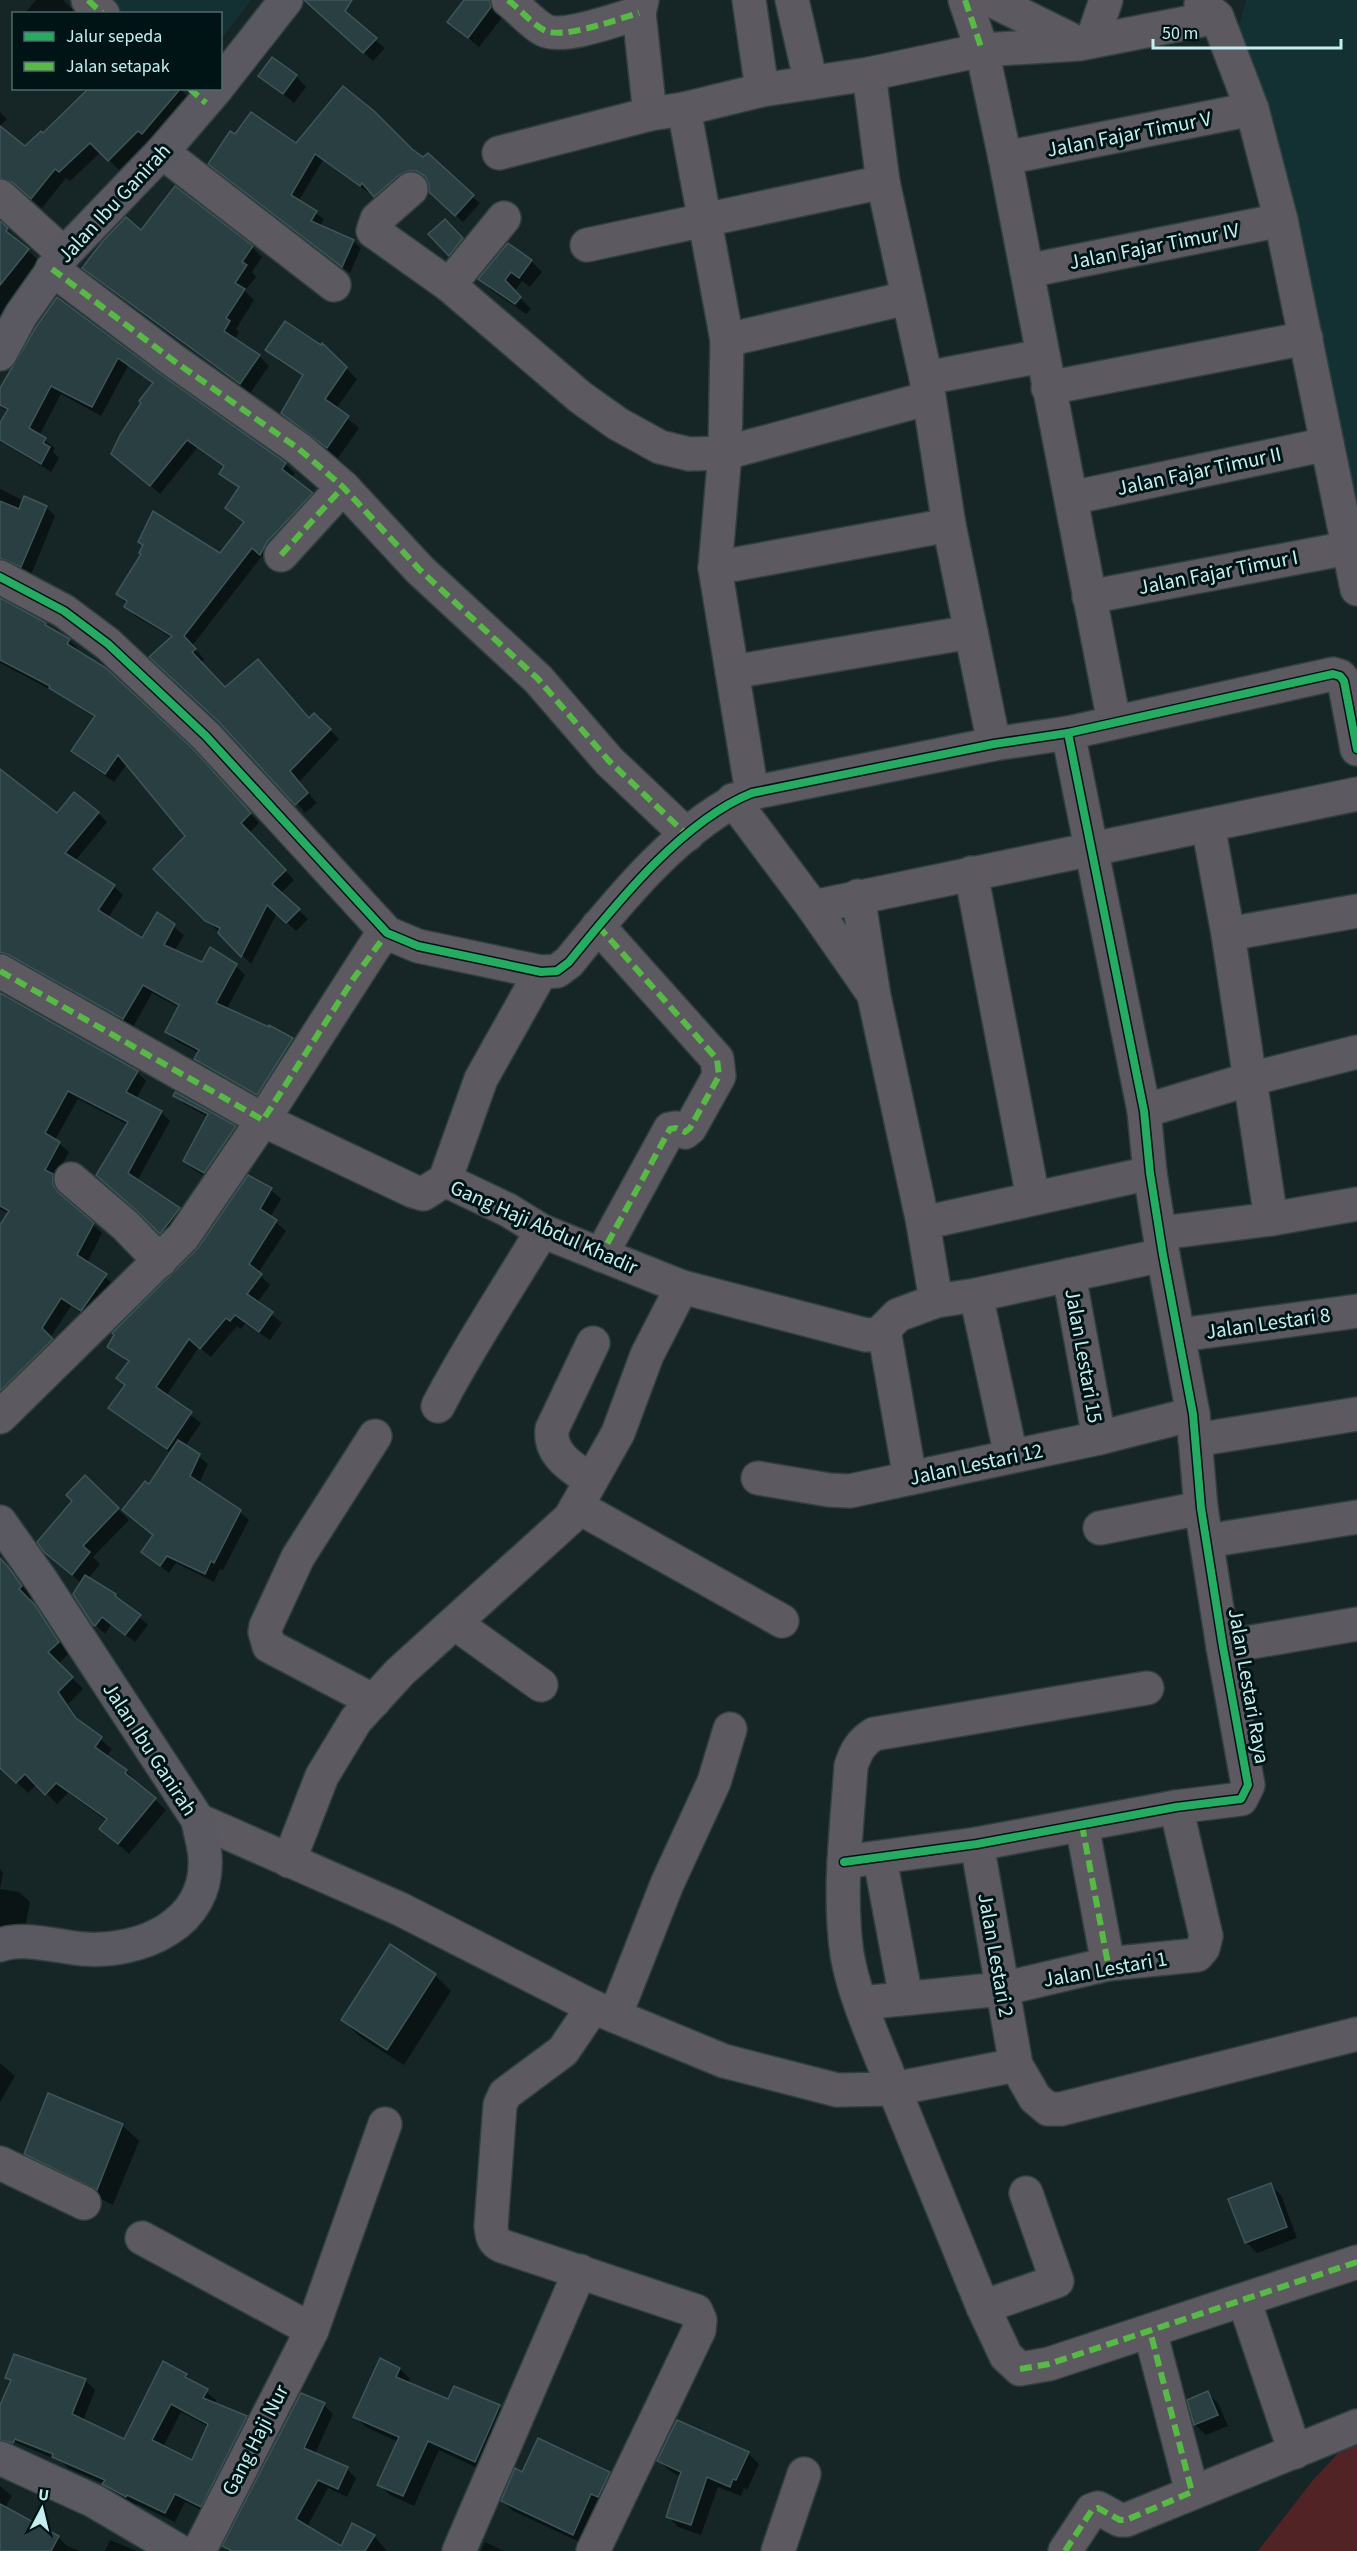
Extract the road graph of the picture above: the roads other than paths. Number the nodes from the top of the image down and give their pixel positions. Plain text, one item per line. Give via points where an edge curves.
1 (88, 0) edge
2 (286, 0) edge
3 (508, 0) edge
4 (749, 0) edge
5 (792, 0) edge
6 (965, 0) edge
7 (991, 0) edge
8 (1106, 0) edge
9 (640, 7) edge
10 (1207, 9) edge
11 (101, 12) edge
12 (1085, 43) junction
13 (982, 50) junction
14 (869, 74) junction
15 (222, 75) edge
16 (811, 83) junction
17 (762, 90) junction
18 (208, 91) edge
19 (1252, 109) junction
20 (684, 110) junction
21 (650, 114) junction
22 (162, 152) junction
23 (499, 153) dead end
24 (1005, 158) junction
25 (883, 182) junction
26 (411, 189) dead end
27 (0, 196) edge
28 (504, 218) dead end
29 (703, 220) junction
30 (1281, 220) junction
31 (587, 245) dead end
32 (58, 261) junction
33 (1027, 271) junction
34 (334, 285) dead end
35 (449, 285) junction
36 (908, 298) junction
37 (1306, 338) junction
38 (727, 340) junction
39 (0, 354) edge
40 (1042, 356) junction
41 (927, 388) junction
42 (1048, 388) junction
43 (1327, 444) junction
44 (725, 453) junction
45 (343, 487) junction
46 (1071, 498) junction
47 (949, 525) junction
48 (1348, 548) junction
49 (281, 555) dead end
50 (716, 568) junction
51 (0, 577) edge
52 (1357, 589) edge
53 (1089, 597) junction
54 (971, 632) junction
55 (732, 672) junction
56 (1114, 722) junction
57 (1068, 733) junction
58 (994, 744) junction
59 (1357, 749) edge
60 (1357, 794) edge
61 (742, 797) junction
62 (1208, 825) junction
63 (687, 835) junction
64 (1091, 848) junction
65 (971, 873) junction
66 (858, 896) junction
67 (813, 907) junction
68 (1357, 911) edge
69 (598, 926) junction
70 (387, 933) junction
71 (1228, 934) junction
72 (0, 971) edge
73 (541, 972) junction
74 (874, 996) junction
75 (1357, 1052) edge
76 (1250, 1079) junction
77 (1144, 1111) junction
78 (263, 1120) junction
79 (1150, 1173) junction
80 (71, 1179) dead end
81 (445, 1180) junction
82 (1034, 1198) junction
83 (1357, 1204) edge
84 (1271, 1220) junction
85 (923, 1223) junction
86 (542, 1231) junction
87 (1162, 1244) junction
88 (601, 1255) junction
89 (160, 1261) junction
90 (1069, 1275) junction
91 (682, 1287) junction
92 (976, 1295) junction
93 (936, 1301) junction
94 (1357, 1311) edge
95 (884, 1330) junction
96 (1180, 1335) junction
97 (593, 1343) dead end
98 (438, 1406) dead end
99 (1357, 1414) edge
100 (0, 1417) edge
101 (1194, 1427) junction
102 (375, 1436) dead end
103 (1099, 1438) junction
104 (1011, 1456) junction
105 (758, 1478) dead end
106 (910, 1478) junction
107 (584, 1494) junction
108 (1202, 1508) junction
109 (1357, 1517) edge
110 (0, 1522) edge
111 (1100, 1528) dead end
112 (1207, 1541) junction
113 (782, 1621) dead end
114 (456, 1624) junction
115 (1357, 1624) edge
116 (1223, 1647) junction
117 (541, 1685) dead end
118 (1147, 1688) dead end
119 (374, 1701) junction
120 (730, 1729) dead end
121 (1176, 1808) junction
122 (198, 1820) junction
123 (1082, 1825) junction
124 (977, 1845) junction
125 (880, 1859) junction
126 (289, 1861) junction
127 (846, 1861) junction
128 (0, 1946) edge
129 (1108, 1964) junction
130 (1002, 1989) junction
131 (906, 1998) junction
132 (861, 2003) junction
133 (604, 2012) junction
134 (1357, 2034) edge
135 (1016, 2065) junction
136 (894, 2089) junction
137 (385, 2124) dead end
138 (0, 2163) edge
139 (1026, 2193) dead end
140 (84, 2203) dead end
141 (142, 2238) dead end
142 (1356, 2265) edge
143 (580, 2271) junction
144 (1244, 2300) junction
145 (982, 2307) junction
146 (312, 2330) junction
147 (1150, 2331) junction
148 (1357, 2426) edge
149 (1295, 2451) junction
150 (0, 2458) edge
151 (804, 2474) dead end
152 (1192, 2492) junction
153 (179, 2551) edge
154 (199, 2551) edge
155 (459, 2551) edge
156 (593, 2551) edge
157 (778, 2551) edge
158 (1065, 2551) edge

1 - 11 street
2 - 15 main road, Jalan Ibu Ganirah
3 - 9 street via 543,30 553,33 585,28
4 - 17 street
5 - 16 street
6 - 13 street
7 - 12 street
8 - 12 street
9 - 21 street
10 - 12 street
10 - 19 street
12 - 13 street
13 - 14 street
13 - 24 street
14 - 16 street
14 - 25 street
16 - 17 street
17 - 20 street
18 - 22 main road, Jalan Ibu Ganirah
19 - 24 street, Jalan Fajar Timur V
19 - 30 street
20 - 21 street
20 - 29 street
21 - 23 street
22 - 32 main road, Jalan Ibu Ganirah
22 - 34 street
24 - 33 street
25 - 29 street
25 - 36 street
26 - 35 street via 377,219 373,231
27 - 32 street
28 - 35 street
29 - 31 street
29 - 38 street
30 - 33 street, Jalan Fajar Timur IV
30 - 37 street
32 - 39 main road, Jalan Ibu Ganirah
32 - 45 street via 174,361 299,449
33 - 40 street
35 - 44 street via 580,397 618,424 660,447 688,454
36 - 38 street
36 - 41 street
37 - 42 street
37 - 43 street
38 - 44 street
40 - 41 street
40 - 42 street
41 - 44 street
41 - 47 street
42 - 46 street
43 - 46 street, Jalan Fajar Timur II
43 - 48 street
44 - 50 street
45 - 49 street
45 - 63 street via 420,570 538,680 609,760
46 - 53 street
47 - 50 street
47 - 54 street
48 - 52 street
48 - 53 street, Jalan Fajar Timur I
50 - 55 street
51 - 70 street via 64,611 108,644 206,736
53 - 56 street
54 - 55 street
54 - 58 street
55 - 61 street
56 - 57 street
56 - 59 street via 1333,674 1344,681
57 - 58 street
57 - 64 street, Jalan Lestari Raya
58 - 61 street
60 - 62 street
61 - 63 street
61 - 67 street
62 - 64 street
62 - 71 street
63 - 69 street via 644,874
64 - 65 street
64 - 77 street, Jalan Lestari Raya
65 - 66 street
65 - 82 street
66 - 67 street
66 - 74 street
67 - 74 street
68 - 71 street
69 - 73 street via 569,962 557,971
69 - 88 street via 717,1059 719,1068 719,1076 690,1128 685,1132 670,1129
70 - 73 street via 418,946
70 - 78 street
71 - 76 street
72 - 78 street, Gang Haji Abdul Khadir
73 - 81 street via 481,1079
74 - 85 street
75 - 76 street
76 - 77 street
76 - 84 street
77 - 79 street, Jalan Lestari Raya
78 - 81 street, Gang Haji Abdul Khadir via 413,1191 423,1194
78 - 89 street via 183,1237
79 - 82 street
79 - 87 street, Jalan Lestari Raya
80 - 89 street
81 - 86 street, Gang Haji Abdul Khadir
82 - 85 street
83 - 84 street
84 - 87 street
85 - 93 street
86 - 88 street, Gang Haji Abdul Khadir
86 - 98 street via 464,1356
87 - 90 street
87 - 96 street, Jalan Lestari Raya
88 - 91 street, Gang Haji Abdul Khadir
89 - 100 street
90 - 92 street
90 - 103 street, Jalan Lestari 15
91 - 95 street, Gang Haji Abdul Khadir via 866,1335
91 - 107 street via 647,1355 618,1433
92 - 93 street
92 - 104 street
93 - 95 street via 898,1316
94 - 96 street, Jalan Lestari 8
95 - 106 street
96 - 101 street, Jalan Lestari Raya
97 - 107 street via 551,1436 552,1444
99 - 101 street, Jalan Lestari 12
101 - 103 street, Jalan Lestari 12
101 - 108 street, Jalan Lestari Raya
102 - 119 street via 298,1557 265,1632 269,1646
103 - 104 street, Jalan Lestari 12
104 - 106 street, Jalan Lestari 12
105 - 106 street, Jalan Lestari 12 via 850,1491
107 - 113 street
107 - 114 street via 570,1518
108 - 111 street
108 - 112 street, Jalan Lestari Raya
109 - 112 street
110 - 122 main road, Jalan Ibu Ganirah
112 - 116 street, Jalan Lestari Raya
114 - 117 street
114 - 119 street via 400,1672
115 - 116 street
116 - 121 street, Jalan Lestari Raya via 1248,1785 1241,1799
118 - 127 street via 874,1734 856,1751 851,1766
119 - 126 street via 356,1720 322,1776
120 - 133 street via 714,1782
121 - 123 street, Jalan Lestari Raya
121 - 129 street, Jalan Lestari 1 via 1206,1942 1197,1955
122 - 126 street
122 - 128 main road, Jalan Ibu Ganirah via 205,1857 201,1886 187,1915 165,1932 137,1945 108,1949 18,1942
123 - 124 street, Jalan Lestari Raya
123 - 129 street
124 - 125 street, Jalan Lestari Raya
124 - 130 street, Jalan Lestari 2
125 - 127 street, Jalan Lestari Raya
125 - 131 street
126 - 133 street via 400,1909
127 - 132 street via 843,1912 847,1956
129 - 130 street, Jalan Lestari 1
130 - 131 street, Jalan Lestari 1
130 - 135 street, Jalan Lestari 2
131 - 132 street, Jalan Lestari 1
132 - 136 street
133 - 136 street via 723,2061 761,2072 837,2090
133 - 143 street via 563,2051 505,2094 500,2105 490,2226 495,2243
134 - 135 street, Jalan Lestari 2 via 1061,2109 1048,2109 1035,2098
135 - 136 street
136 - 145 street
137 - 146 street, Gang Haji Nur
138 - 140 street
139 - 145 street via 1057,2280
141 - 146 street
142 - 144 street
143 - 155 street
143 - 156 street via 696,2311 700,2320 699,2330
144 - 147 street
144 - 149 street
145 - 147 street via 1006,2356 1020,2369
146 - 154 street, Gang Haji Nur
147 - 152 street
148 - 149 street
149 - 152 street
150 - 153 main road via 94,2500
151 - 157 street
152 - 158 street via 1126,2520 1098,2508 1092,2510

